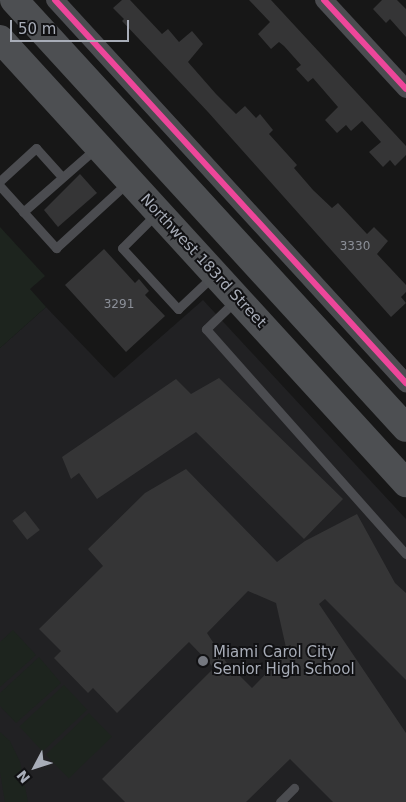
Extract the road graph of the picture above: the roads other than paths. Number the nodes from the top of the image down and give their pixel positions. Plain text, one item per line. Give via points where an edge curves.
1 (14, 0) edge
2 (55, 0) edge
3 (324, 0) edge
4 (0, 39) edge
5 (406, 89) edge
6 (98, 146) junction
7 (62, 177) junction
8 (0, 181) edge
9 (130, 181) junction
10 (0, 186) edge
11 (23, 212) junction
12 (158, 212) junction
13 (215, 274) junction
14 (238, 299) junction
15 (406, 383) edge
16 (348, 420) junction
17 (406, 428) edge
18 (406, 434) edge
19 (406, 483) edge
20 (406, 554) edge
21 (294, 788) dead end
22 (280, 802) edge

1 - 17 main road
2 - 15 street
3 - 5 street
4 - 6 main road, Northwest 183rd Street
6 - 7 lane
6 - 9 main road, Northwest 183rd Street
7 - 8 lane via 36,148
7 - 11 lane
9 - 11 lane via 56,248
9 - 12 main road, Northwest 183rd Street
10 - 11 lane
12 - 13 main road, Northwest 183rd Street
12 - 13 lane via 122,248 178,309
13 - 14 main road, Northwest 183rd Street
14 - 16 main road, Northwest 183rd Street
14 - 20 lane via 206,329
16 - 18 main road via 393,434
16 - 19 main road, Northwest 183rd Street
21 - 22 lane

